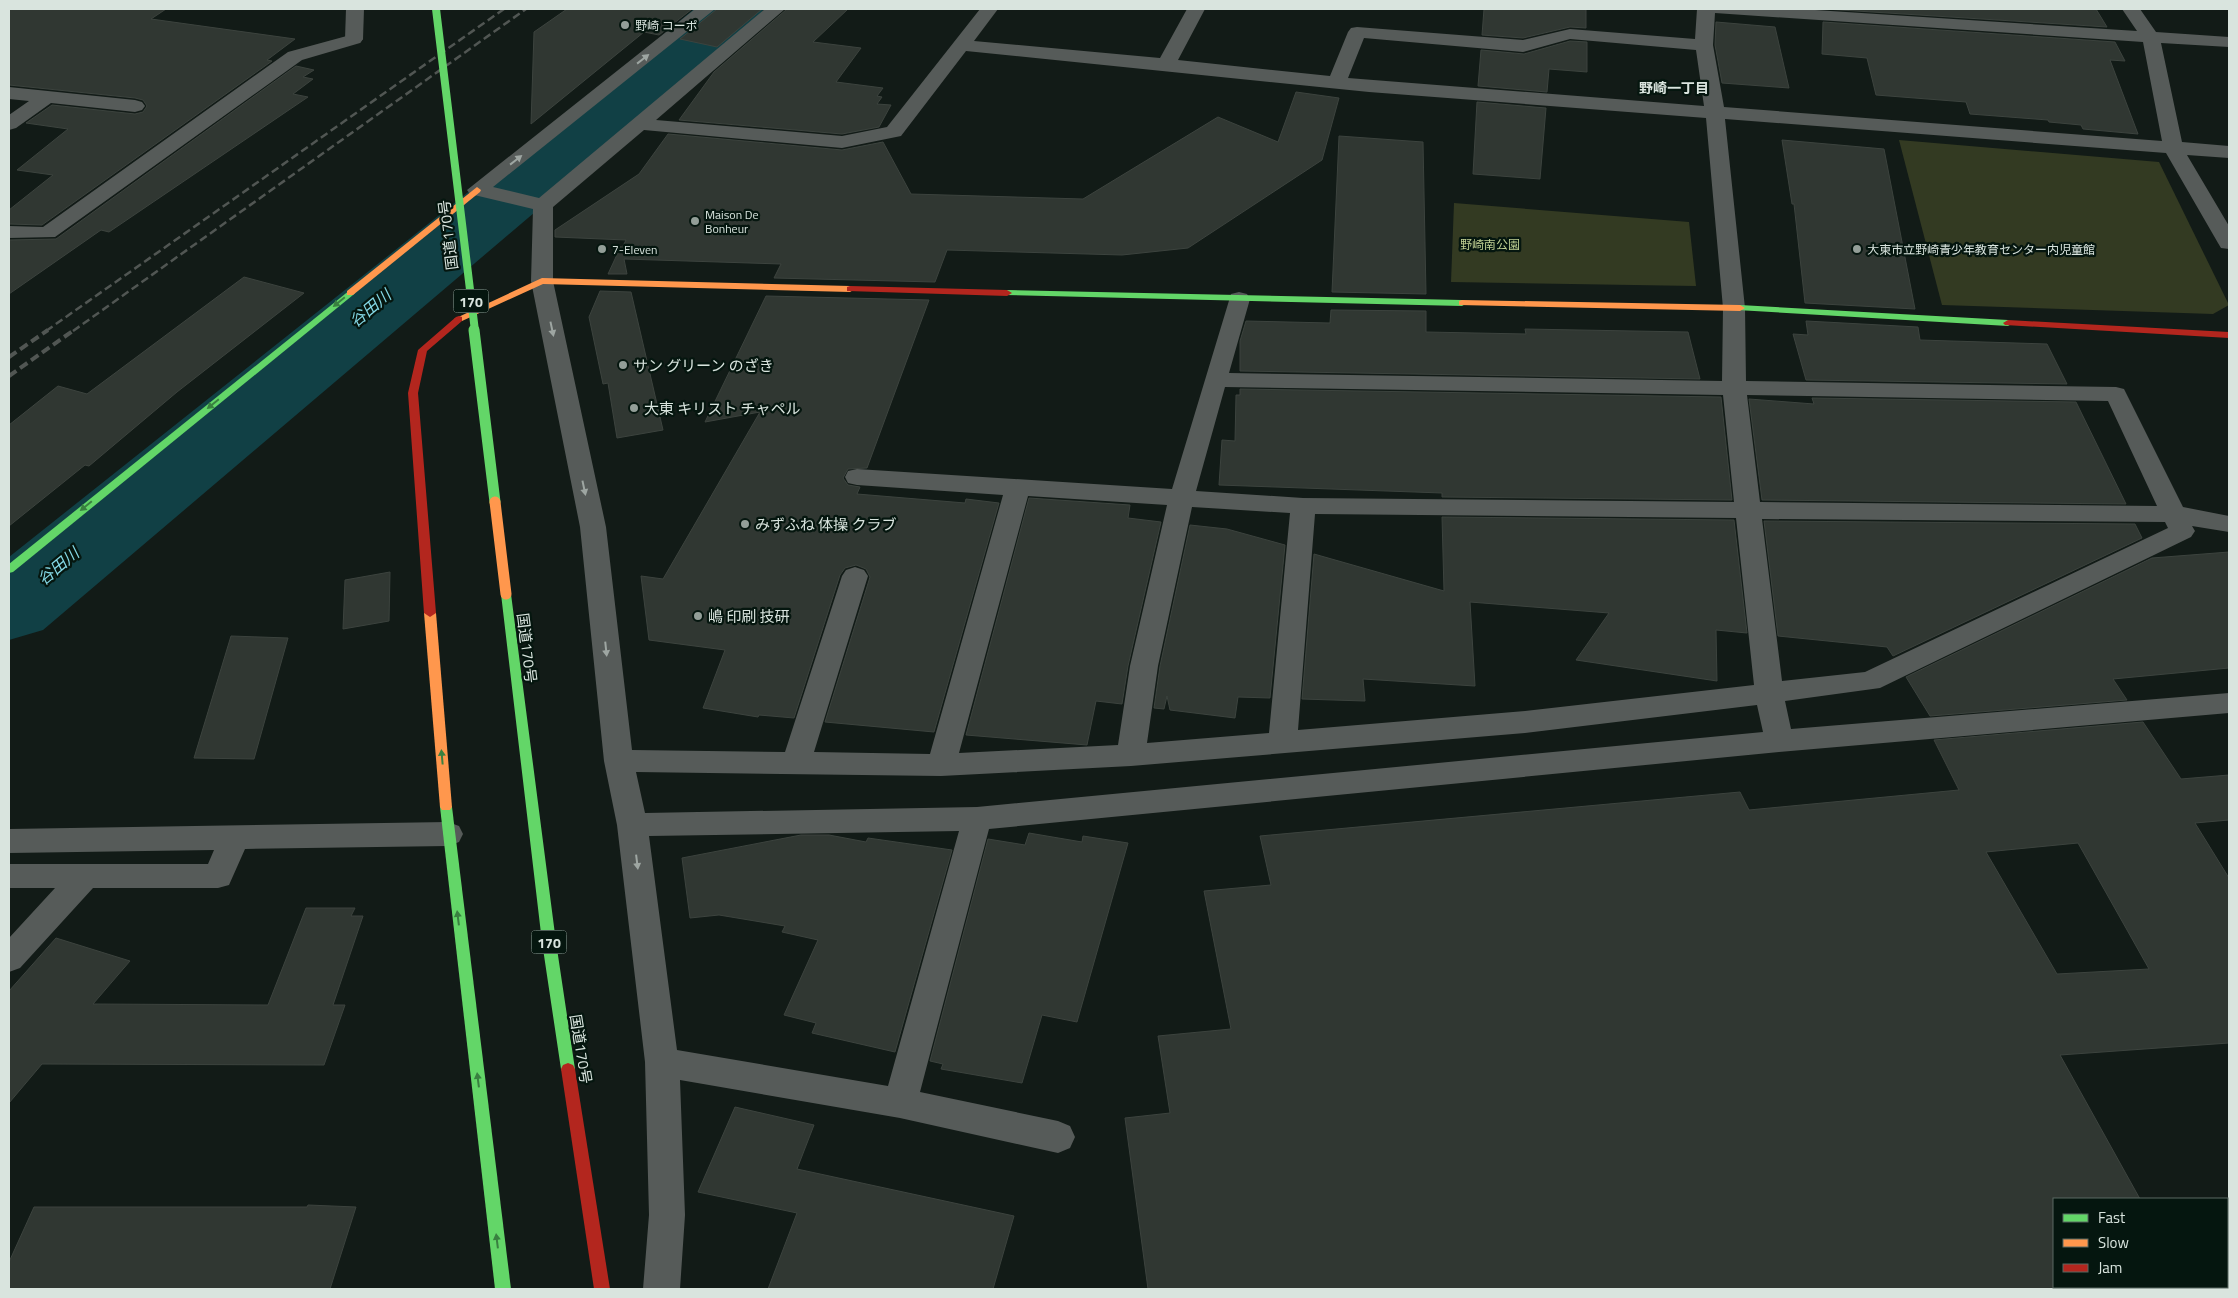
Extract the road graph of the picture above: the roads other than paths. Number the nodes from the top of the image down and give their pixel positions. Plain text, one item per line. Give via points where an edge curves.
1 (355, 9) edge
2 (436, 9) edge
3 (706, 9) edge
4 (776, 9) edge
5 (990, 9) edge
6 (1196, 9) edge
7 (1706, 9) edge
8 (1721, 9) edge
9 (2131, 9) edge
10 (2151, 37) junction
11 (2229, 42) edge
12 (961, 45) junction
13 (1704, 45) junction
14 (1166, 64) junction
15 (1337, 82) junction
16 (9, 93) edge
17 (47, 97) junction
18 (135, 106) dead end
19 (1715, 113) junction
20 (9, 124) edge
21 (639, 124) junction
22 (2173, 148) junction
23 (2229, 152) edge
24 (477, 190) junction
25 (543, 206) junction
26 (13, 236) edge
27 (2229, 243) edge
28 (542, 281) junction
29 (1240, 299) junction
30 (1734, 308) junction
31 (2229, 335) edge
32 (1216, 380) junction
33 (1734, 386) junction
34 (857, 477) dead end
35 (1018, 487) junction
36 (1182, 498) junction
37 (1303, 506) junction
38 (1748, 510) junction
39 (2174, 514) junction
40 (2229, 524) edge
41 (9, 569) edge
42 (855, 576) dead end
43 (1769, 693) junction
44 (2229, 703) edge
45 (1779, 741) junction
46 (1283, 742) junction
47 (1131, 755) junction
48 (619, 760) junction
49 (796, 762) junction
50 (940, 765) junction
51 (976, 819) junction
52 (632, 824) junction
53 (448, 834) junction
54 (234, 839) junction
55 (9, 841) edge
56 (86, 875) junction
57 (9, 876) edge
58 (9, 959) edge
59 (662, 1062) junction
60 (900, 1103) junction
61 (1058, 1137) dead end
62 (503, 1289) edge
63 (602, 1289) edge
64 (661, 1289) edge

1 - 26 street via 354,39 295,56 48,233
2 - 63 main road, 国道170号 / 170, bridge via 549,942
24 -> 3 street
4 - 21 street
5 - 12 street
6 - 14 street
7 - 13 street
8 - 10 street
9 - 10 street
10 - 11 street
10 - 22 street
12 - 14 street
12 - 21 street via 894,132 876,137 842,142
13 - 15 street via 1570,34 1523,46 1357,32
13 - 19 street
14 - 15 street
15 - 19 street
16 - 17 street
17 - 18 street
17 - 20 street
19 - 22 street
19 - 30 street
21 - 25 street
22 - 23 street
22 - 27 street
24 - 25 street
24 -> 41 main road
25 - 28 street
28 - 29 main road
28 -> 48 street via 592,527
53 -> 28 main road via 413,392 424,350 453,322
29 - 30 main road
29 - 32 street
30 - 31 main road
30 - 33 street
32 - 33 street
32 - 36 street
33 - 38 street
33 - 39 street via 2116,394
34 - 35 street
35 - 36 street
35 - 50 street
36 - 37 street
36 - 47 street via 1144,666
37 - 38 street
37 - 46 street
38 - 39 street
38 - 43 street
39 - 40 street
39 - 43 street via 2182,531 1870,681
42 - 49 street
43 - 45 street
43 - 46 street via 1525,722
44 - 45 street
45 - 51 street
46 - 47 street
47 - 50 street
48 - 49 street
48 - 52 street
49 - 50 street
51 - 52 street
51 - 60 street
52 -> 59 street
53 - 54 street
62 -> 53 main road
54 - 55 street
54 - 56 street via 218,876
56 - 57 street
56 - 58 street
59 - 60 street
59 - 64 street via 667,1215
60 - 61 street

